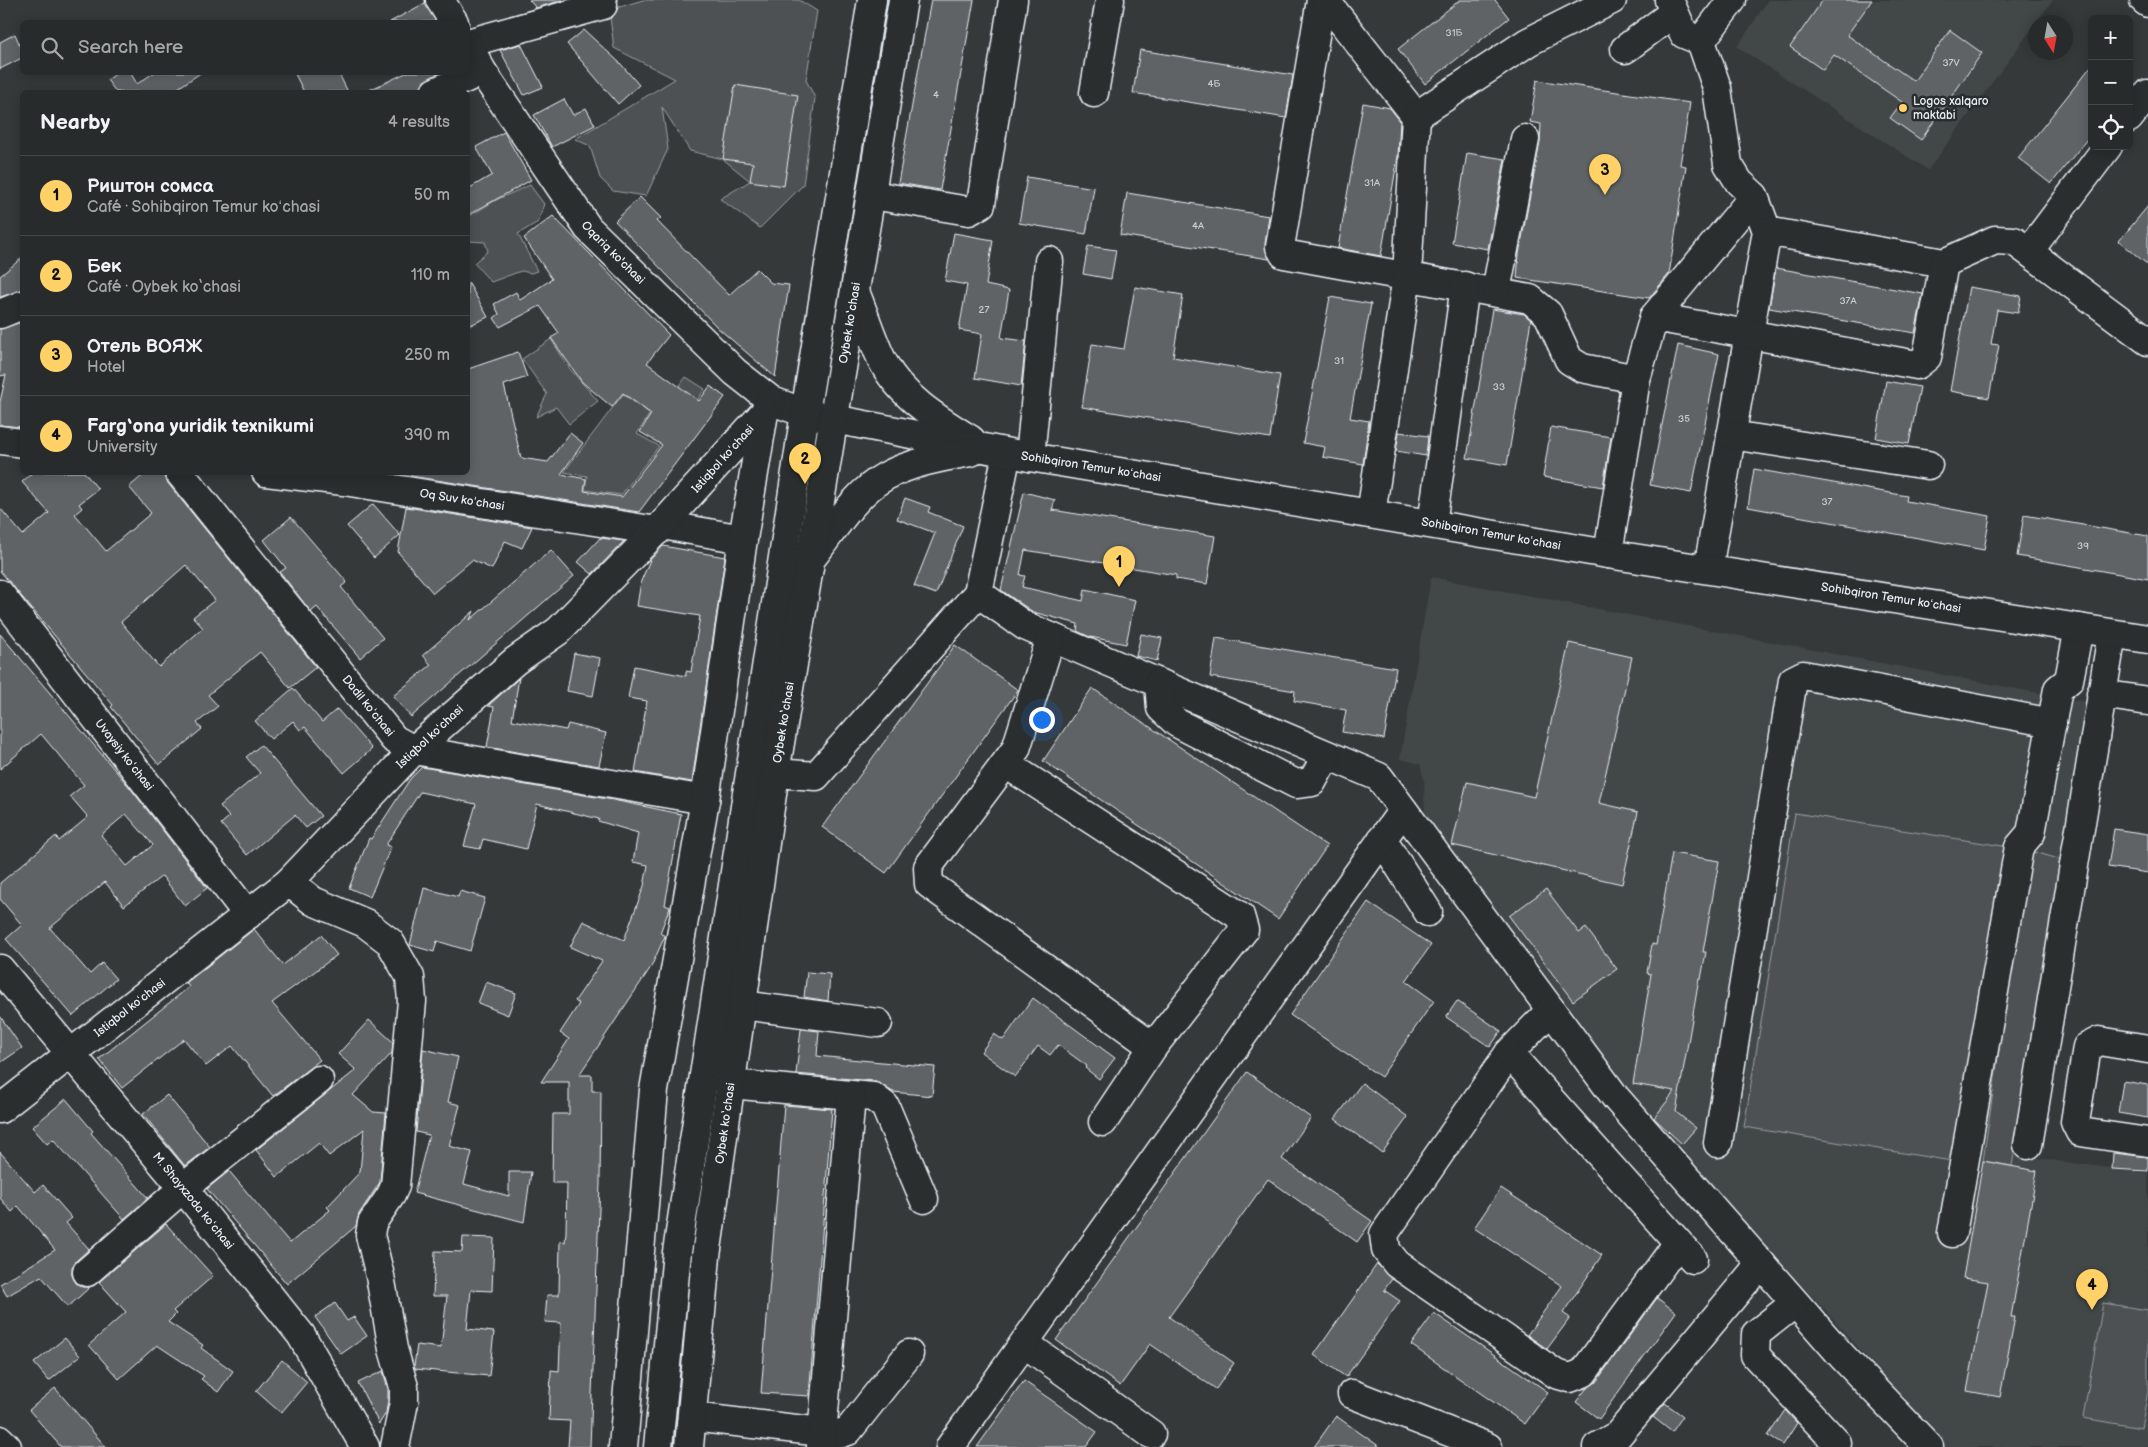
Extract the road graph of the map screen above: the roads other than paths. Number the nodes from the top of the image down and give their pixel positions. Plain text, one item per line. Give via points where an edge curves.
1 (440, 0) edge
2 (872, 0) edge
3 (903, 0) edge
4 (1013, 0) edge
5 (1110, 0) edge
6 (1323, 0) edge
7 (1612, 0) edge
8 (1732, 0) edge
9 (2144, 0) edge
10 (608, 2) edge
11 (2148, 3) edge
12 (1671, 7) edge
13 (453, 20) edge
14 (1702, 41) junction
15 (470, 43) edge
16 (470, 48) edge
17 (1625, 49) dead end
18 (482, 71) junction
19 (439, 90) edge
20 (1094, 93) dead end
21 (2148, 94) edge
22 (2133, 113) edge
23 (1416, 116) junction
24 (1525, 139) dead end
25 (2105, 150) edge
26 (872, 195) junction
27 (1754, 196) junction
28 (1767, 231) junction
29 (2029, 251) junction
30 (1049, 261) dead end
31 (1944, 264) junction
32 (1407, 276) junction
33 (1465, 286) junction
34 (1496, 291) junction
35 (856, 294) junction
36 (20, 306) edge
37 (0, 314) edge
38 (1654, 317) junction
39 (1749, 333) junction
40 (2148, 341) edge
41 (1636, 379) junction
42 (768, 407) junction
43 (805, 413) junction
44 (835, 418) junction
45 (1731, 435) junction
46 (0, 440) edge
47 (20, 443) edge
48 (1007, 453) junction
49 (1928, 466) dead end
50 (181, 475) edge
51 (313, 475) edge
52 (345, 477) edge
53 (1371, 514) junction
54 (1432, 524) junction
55 (659, 528) junction
56 (743, 539) junction
57 (1608, 554) junction
58 (812, 558) junction
59 (1708, 569) junction
60 (978, 592) junction
61 (0, 594) edge
62 (2079, 628) junction
63 (2112, 634) junction
64 (1051, 637) junction
65 (2148, 640) edge
66 (1158, 683) junction
67 (2100, 694) junction
68 (2148, 701) edge
69 (2052, 723) junction
70 (414, 750) junction
71 (1327, 755) junction
72 (1006, 764) junction
73 (775, 773) junction
74 (705, 800) junction
75 (1403, 810) junction
76 (1382, 839) junction
77 (289, 882) junction
78 (1428, 912) dead end
79 (248, 915) junction
80 (0, 969) edge
81 (742, 1006) junction
82 (1551, 1010) junction
83 (878, 1023) dead end
84 (1154, 1047) junction
85 (2148, 1049) edge
86 (1509, 1053) junction
87 (71, 1054) junction
88 (319, 1080) dead end
89 (730, 1084) junction
90 (851, 1096) junction
91 (0, 1108) edge
92 (1103, 1122) dead end
93 (2148, 1142) edge
94 (1718, 1143) dead end
95 (2028, 1145) dead end
96 (183, 1188) junction
97 (924, 1199) dead end
98 (1952, 1233) dead end
99 (1761, 1263) junction
100 (87, 1272) dead end
101 (1795, 1302) junction
102 (1024, 1343) junction
103 (909, 1354) dead end
104 (1352, 1394) dead end
105 (692, 1418) junction
106 (1151, 1434) dead end
107 (0, 1440) edge
108 (821, 1440) edge
109 (1837, 1443) dead end
110 (7, 1447) edge
111 (364, 1447) edge
112 (394, 1447) edge
113 (623, 1447) edge
114 (658, 1447) edge
115 (689, 1447) edge
116 (950, 1447) edge
117 (1488, 1447) edge
118 (1597, 1447) edge
119 (1929, 1447) edge

1 - 13 street
2 - 43 street, Oybek ko‘chasi
3 - 26 street, Oybek ko‘chasi
4 - 26 street via 981,204 969,211
5 - 20 street
6 - 23 street
6 - 32 street via 1280,246 1284,254
7 - 23 street via 1528,42
8 - 14 street
9 - 11 street
10 - 15 street
12 - 14 street via 1684,34
12 - 17 street
14 - 27 street via 1717,88 1728,164 1739,182
16 - 18 street, Oqariq ko'chasi
18 - 19 street
18 - 42 street, Oqariq ko'chasi via 588,228
21 - 22 street
23 - 32 street
24 - 34 street
25 - 29 street
26 - 35 street, Oybek ko‘chasi
27 - 28 street
27 - 38 street
28 - 31 street
28 - 39 street
29 - 31 street via 2014,241 1995,240
29 - 40 street
30 - 48 street
31 - 39 street via 1927,357 1917,365
32 - 33 street
32 - 53 street
33 - 34 street
33 - 54 street
34 - 41 street via 1530,299 1548,314 1569,360 1582,368
35 - 44 street, Oybek ko‘chasi
35 - 48 street via 884,363 906,392 940,421
36 - 37 street
38 - 39 street
38 - 41 street
39 - 45 street
41 - 57 street
42 - 43 street, Oqariq ko'chasi
42 - 55 street, Istiqbol koʻchasi
42 - 56 street
43 - 44 street, Oqariq ko'chasi
43 - 114 street, Oybek ko‘chasi via 677,1252
44 - 48 street, Sohibqiron Temur koʻchasi
44 - 58 street, Oybek ko‘chasi
45 - 49 street
45 - 59 street
46 - 47 street
48 - 53 street, Sohibqiron Temur koʻchasi
48 - 58 street via 930,460 886,476 856,500
48 - 60 street
50 - 70 street, Dadil koʻchasi via 394,739
51 - 52 street, Oq Suv koʻchasi
52 - 55 street, Oq Suv koʻchasi
53 - 54 street, Sohibqiron Temur koʻchasi
54 - 57 street, Sohibqiron Temur koʻchasi
55 - 56 street, Oq Suv koʻchasi
55 - 70 street, Istiqbol koʻchasi via 558,632 515,661
56 - 74 street
57 - 59 street, Sohibqiron Temur koʻchasi
58 - 73 street, Oybek ko‘chasi
59 - 62 street, Sohibqiron Temur koʻchasi
60 - 64 street via 1025,626
60 - 73 street via 816,776
61 - 79 street, Uvaysiy koʻchasi
62 - 63 street, Sohibqiron Temur koʻchasi
62 - 69 street via 2069,680 2058,689
63 - 65 street, Sohibqiron Temur koʻchasi
63 - 67 street
64 - 66 street
64 - 72 street via 1016,749
66 - 71 street
66 - 71 street via 1161,708 1177,723 1296,784 1312,782
67 - 68 street
67 - 95 street
69 - 94 street via 1803,675 1793,680
69 - 98 street via 2031,833 2019,847
70 - 74 street, Dadil koʻchasi
70 - 77 street, Istiqbol koʻchasi
71 - 75 street via 1379,778
72 - 84 street via 928,867 929,884
72 - 84 street via 1240,916 1244,930
73 - 81 street, Oybek ko‘chasi
74 - 113 street via 654,1090
75 - 76 street
75 - 82 street
76 - 78 street
76 - 102 street
77 - 79 street, Istiqbol koʻchasi
77 - 112 street via 313,901 365,923 390,942 410,976 412,1001 395,1186 372,1223 370,1235 404,1387
79 - 87 street, Istiqbol koʻchasi
80 - 87 street, M. Shayxzoda koʻchasi
81 - 83 street
81 - 89 street, Oybek ko‘chasi
82 - 86 street
82 - 99 street via 1616,1098
84 - 92 street
85 - 93 street via 2099,1040 2087,1048 2074,1122 2080,1132
86 - 86 street via 1384,1234 1386,1250 1397,1264 1556,1374 1570,1378 1583,1373 1685,1251
87 - 91 street, Istiqbol koʻchasi
87 - 96 street, M. Shayxzoda koʻchasi
88 - 96 street
89 - 90 street
89 - 105 street, Oybek ko‘chasi via 706,1256
90 - 97 street via 873,1097 885,1106
90 - 108 street
96 - 100 street
96 - 111 street, M. Shayxzoda koʻchasi via 301,1335
99 - 101 street
99 - 118 street via 1618,1435
101 - 109 street via 1756,1334 1755,1356
101 - 119 street
102 - 106 street
102 - 116 street
103 - 108 street via 848,1430
104 - 117 street
105 - 108 street
105 - 115 street, Oybek ko‘chasi
107 - 110 street

